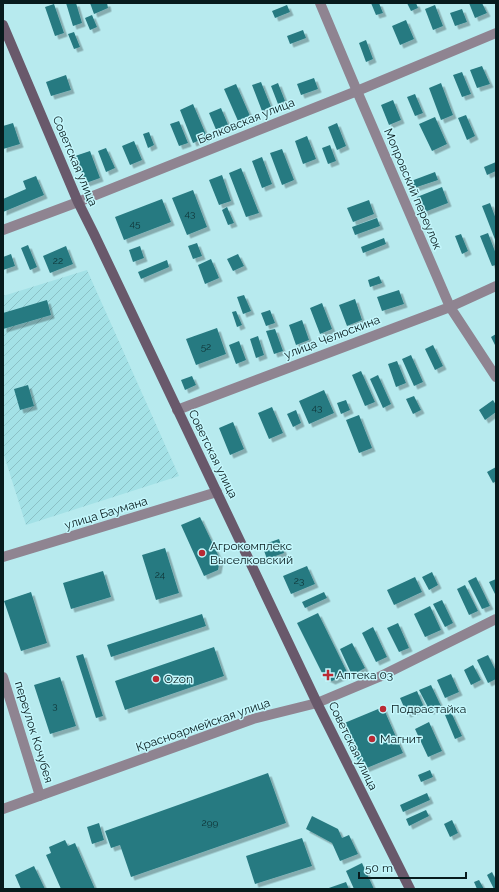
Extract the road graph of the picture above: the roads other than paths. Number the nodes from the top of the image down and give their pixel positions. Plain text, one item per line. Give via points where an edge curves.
1 (320, 3) edge
2 (3, 25) edge
3 (496, 33) edge
4 (357, 92) junction
5 (78, 202) junction
6 (3, 230) edge
7 (496, 286) edge
8 (450, 307) junction
9 (496, 377) edge
10 (177, 410) junction
11 (217, 492) junction
12 (3, 558) edge
13 (496, 619) edge
14 (3, 677) edge
15 (317, 703) junction
16 (40, 796) junction
17 (3, 809) edge
18 (410, 889) edge

1 - 4 street, Мопровский переулок
2 - 5 street, Советская улица
3 - 4 street, Белковская улица
4 - 5 street, Белковская улица
4 - 8 street, Мопровский переулок
5 - 6 street, Белковская улица
5 - 10 street, Советская улица
7 - 8 street, улица Челюскина
8 - 9 street, Мопровский переулок
8 - 10 street, улица Челюскина
10 - 11 street, Советская улица
11 - 12 street, улица Баумана
11 - 15 street, Советская улица
13 - 15 street, Красноармейская улица via 379,677
14 - 16 street, переулок Кочубея
15 - 16 street, Красноармейская улица via 253,719
15 - 18 street, Советская улица
16 - 17 street, Красноармейская улица

